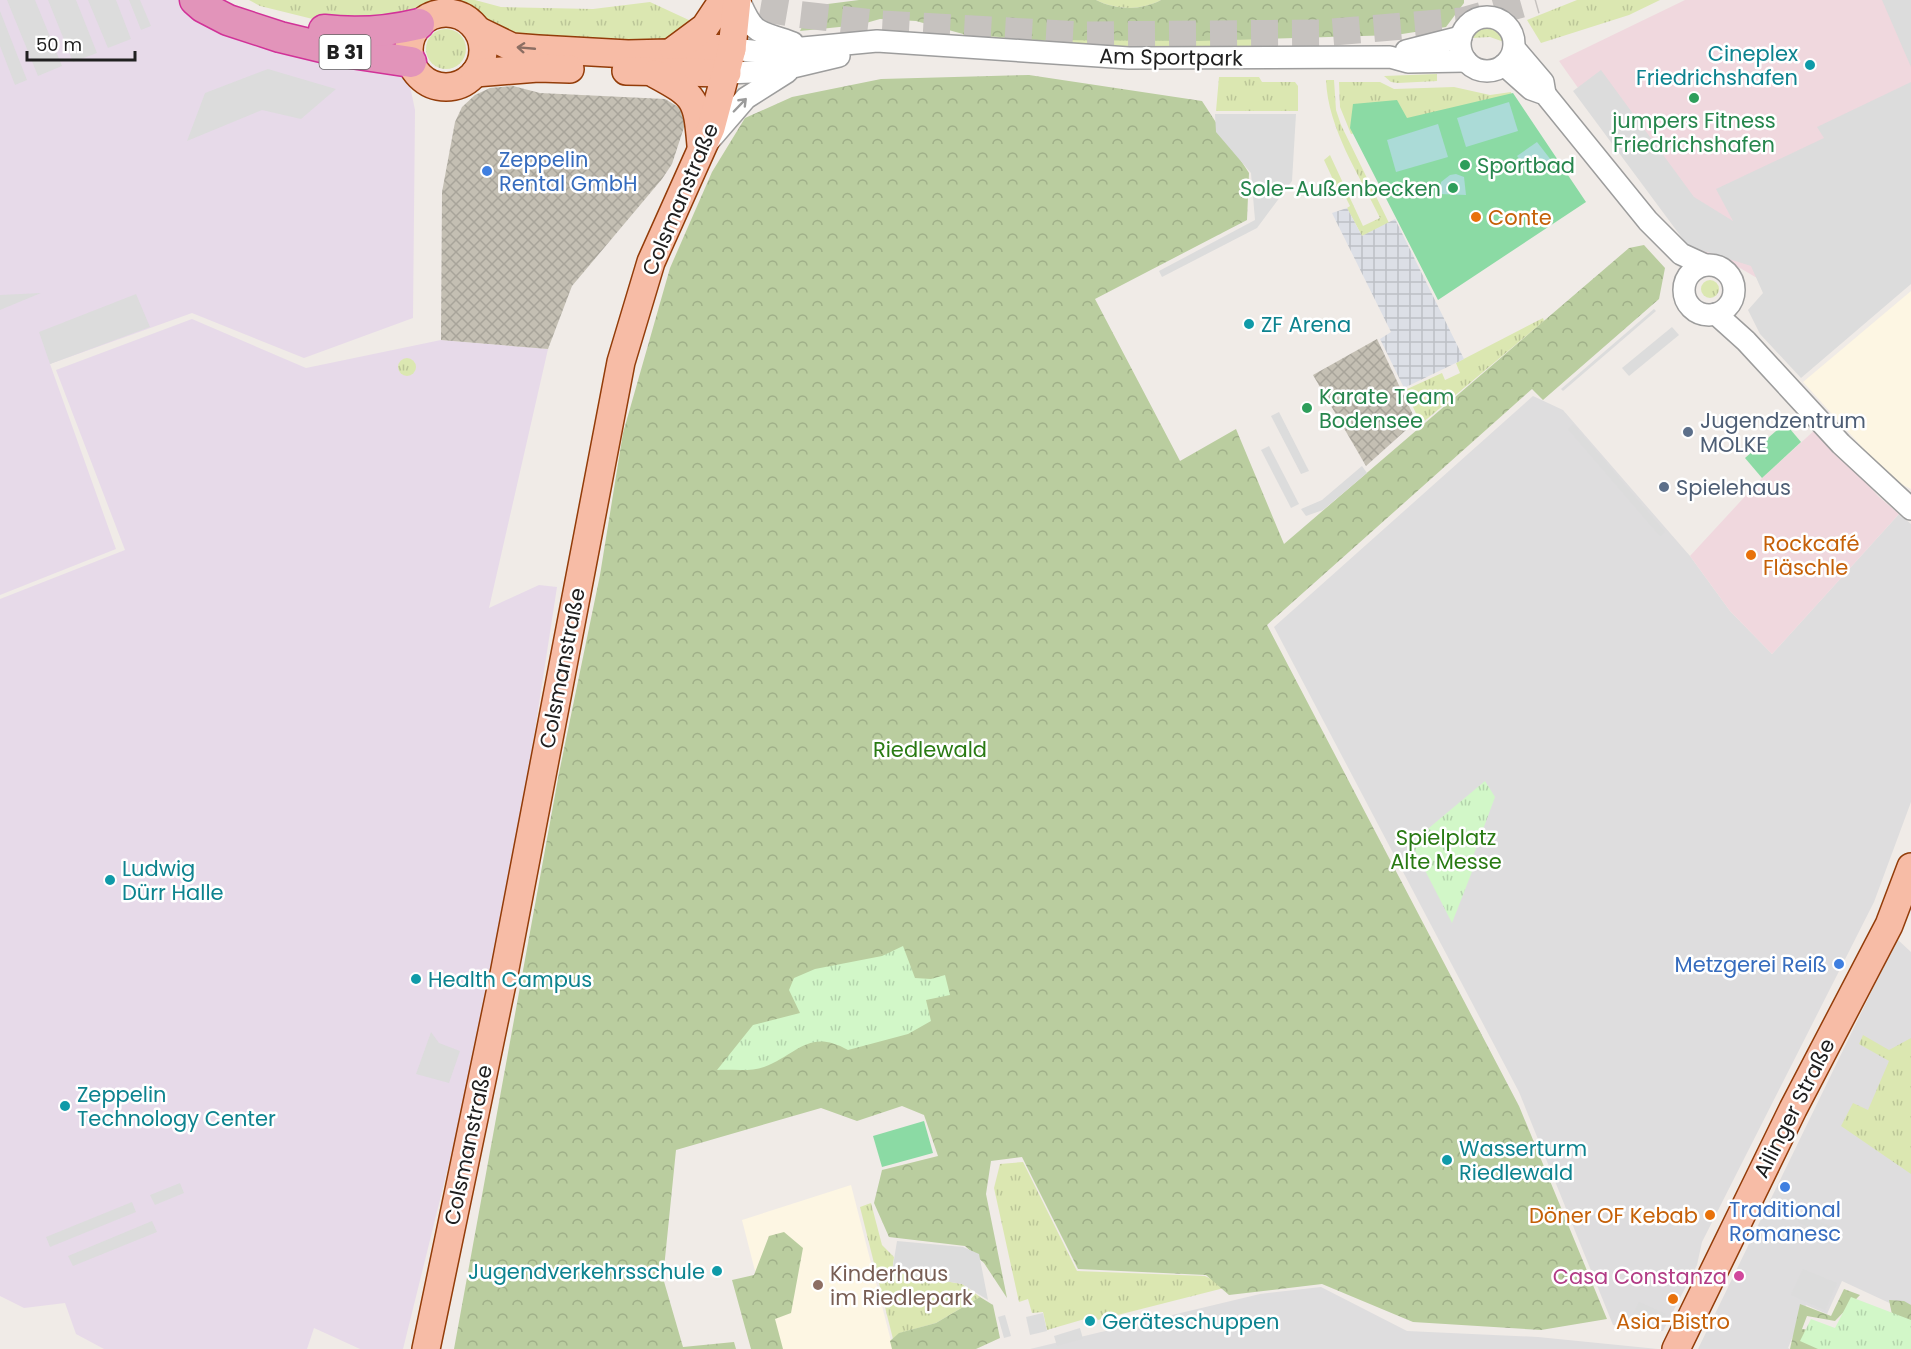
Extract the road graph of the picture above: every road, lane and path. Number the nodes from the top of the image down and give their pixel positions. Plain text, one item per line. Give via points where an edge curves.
1 (195, 0) edge
2 (230, 0) edge
3 (723, 0) edge
4 (738, 0) edge
5 (1482, 9) edge
6 (419, 24) junction
7 (479, 31) junction
8 (1461, 37) junction
9 (953, 46) junction
10 (808, 48) junction
11 (1390, 57) junction
12 (1509, 57) junction
13 (729, 61) junction
14 (1466, 61) junction
15 (411, 62) junction
16 (659, 62) junction
17 (794, 67) junction
18 (476, 73) junction
19 (702, 150) junction
20 (1667, 241) junction
21 (1705, 265) junction
22 (1685, 283) junction
23 (1723, 309) junction
24 (1911, 509) edge
25 (1911, 867) edge
26 (426, 1349) edge
27 (1676, 1349) edge

1 - 15 highway, B 31 via 228,20 280,37
2 - 6 highway via 288,21 340,32 387,32
3 - 16 main road via 699,33
4 - 10 street via 758,32
4 - 13 main road, Colsmanstraße
5 - 8 street
5 - 12 street via 1508,26 1513,34
6 - 7 main road via 446,12 465,17
6 - 15 main road via 410,42
16 -> 7 main road via 628,54 512,47
7 - 18 main road via 484,52
8 - 11 street, Am Sportpark
8 - 14 street
9 - 10 street, Am Sportpark via 877,41
9 - 11 street, Am Sportpark via 1129,58
9 - 17 street, Am Sportpark via 861,51
10 - 13 street, Am Sportpark via 761,52
11 - 14 street, Am Sportpark via 1407,62
12 - 14 street via 1496,69 1480,70
12 - 20 street via 1531,89 1545,94
13 - 16 main road via 705,48
13 - 17 street, Am Sportpark via 752,74
13 - 19 main road, Colsmanstraße
15 - 18 main road via 421,77 440,86 460,84
16 - 18 main road
16 - 19 main road via 694,101
19 -> 17 street via 746,98
19 - 26 main road, Colsmanstraße via 651,261 621,362 502,985
20 - 21 street via 1681,254
20 - 22 street via 1684,273
21 - 22 street via 1693,271
21 - 23 street via 1721,268 1732,279 1734,293
22 - 23 street via 1685,297 1692,309 1707,315
23 - 24 street via 1746,341 1841,444
25 - 27 main road, Ailinger Straße via 1889,925 1788,1119

